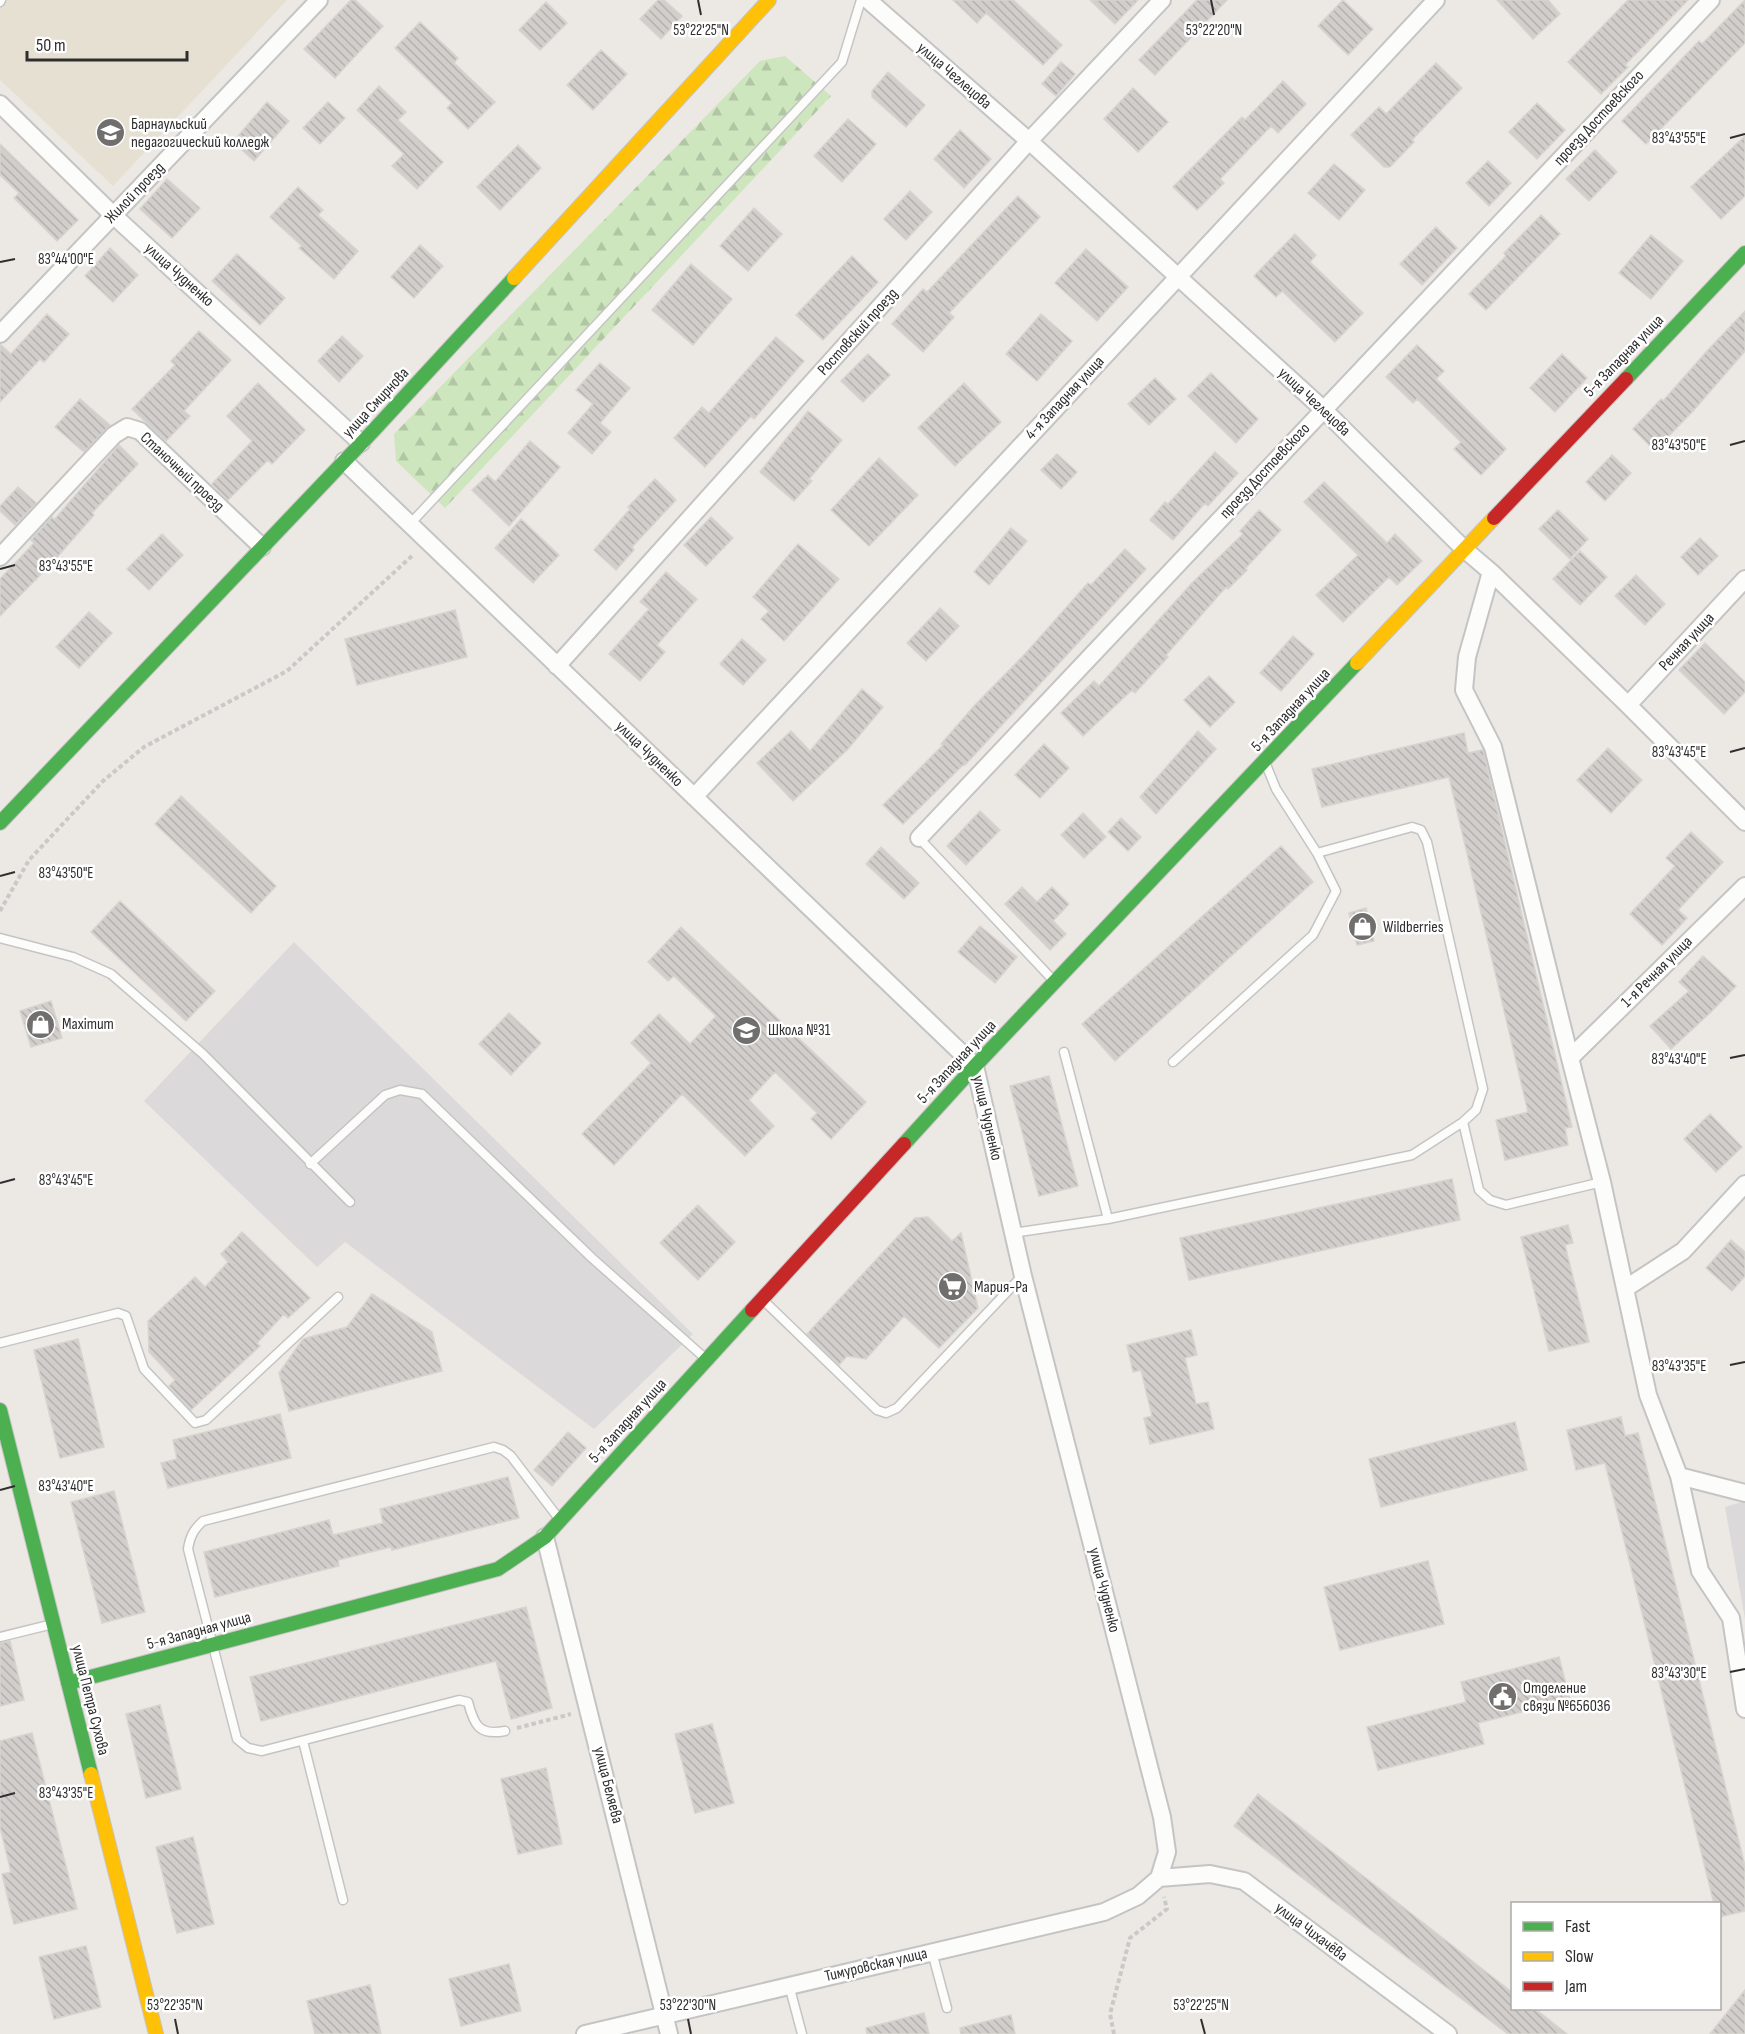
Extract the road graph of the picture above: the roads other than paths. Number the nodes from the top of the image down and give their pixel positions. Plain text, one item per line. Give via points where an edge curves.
1 (319, 0) edge
2 (769, 0) edge
3 (861, 0) edge
4 (868, 0) edge
5 (1162, 0) edge
6 (1436, 0) edge
7 (1711, 0) edge
8 (0, 104) edge
9 (1029, 141) junction
10 (113, 215) junction
11 (1745, 253) edge
12 (1178, 277) junction
13 (0, 334) edge
14 (1324, 410) junction
15 (361, 443) junction
16 (344, 461) junction
17 (410, 524) junction
18 (262, 547) junction
19 (1464, 549) junction
20 (0, 557) edge
21 (1491, 572) junction
22 (1745, 579) edge
23 (557, 666) junction
24 (1628, 705) junction
25 (1265, 762) junction
26 (694, 797) junction
27 (1745, 822) edge
28 (0, 823) edge
29 (919, 838) joint
30 (1317, 853) junction
31 (1745, 886) edge
32 (0, 938) edge
33 (1056, 982) junction
34 (1065, 1052) dead end
35 (1570, 1058) junction
36 (1173, 1062) dead end
37 (975, 1066) junction
38 (1462, 1122) junction
39 (310, 1164) junction
40 (1602, 1182) junction
41 (1745, 1184) edge
42 (350, 1202) dead end
43 (1108, 1219) junction
44 (1012, 1233) junction
45 (1023, 1276) junction
46 (1626, 1288) junction
47 (338, 1297) dead end
48 (762, 1299) junction
49 (0, 1343) edge
50 (706, 1360) junction
51 (0, 1410) edge
52 (1679, 1476) junction
53 (1745, 1492) edge
54 (560, 1520) junction
55 (545, 1537) junction
56 (53, 1624) junction
57 (0, 1637) edge
58 (212, 1645) junction
59 (68, 1683) junction
60 (1745, 1709) edge
61 (505, 1731) road end
62 (303, 1740) junction
63 (1159, 1878) junction
64 (343, 1900) dead end
65 (932, 1952) junction
66 (789, 1985) junction
67 (947, 2008) dead end
68 (664, 2014) junction
69 (156, 2034) edge
70 (585, 2034) edge
71 (669, 2034) edge
72 (802, 2034) edge
73 (1448, 2034) edge

1 - 10 street, Жилой проезд
2 - 15 street, улица Смирнова
3 - 17 lane via 842,62
4 - 9 street, улица Чеглецова
5 - 9 street, Ростовский проезд
6 - 12 street, 4-я Западная улица
7 - 14 street, проезд Достоевского
8 - 10 street, улица Чудненко
9 - 12 street, улица Чеглецова
9 - 23 street, Ростовский проезд
10 - 13 street, Жилой проезд
10 - 15 street, улица Чудненко
11 - 19 street, 5-я Западная улица
12 - 14 street, улица Чеглецова
12 - 26 street, 4-я Западная улица
14 - 19 street, улица Чеглецова
14 - 29 street, проезд Достоевского
15 - 16 street, улица Смирнова
16 - 17 street, улица Чудненко
16 - 18 street, улица Смирнова
17 - 23 street, улица Чудненко
18 - 20 street, Станочный проезд via 140,431 127,428 114,435
18 - 28 street, улица Смирнова
19 - 21 street, улица Чеглецова
19 - 25 street, 5-я Западная улица
21 - 24 street, улица Чеглецова
21 - 35 street via 1467,657 1464,690 1493,747
22 - 24 street, Речная улица
23 - 26 street, улица Чудненко
24 - 27 street, улица Чеглецова
25 - 30 lane via 1276,789
25 - 33 street, 5-я Западная улица
26 - 37 street, улица Чудненко
29 - 33 lane
30 - 36 lane via 1336,891 1314,935
30 - 38 lane via 1412,827 1421,830 1427,842 1483,1089 1476,1110
31 - 35 street, 1-я Речная улица
32 - 39 lane via 73,957 111,974 203,1054
33 - 37 street, 5-я Западная улица
34 - 43 lane
35 - 40 street
37 - 44 street, улица Чудненко
37 - 48 street, 5-я Западная улица
38 - 40 lane via 1479,1190 1490,1200 1506,1204
38 - 43 lane via 1412,1155
39 - 42 lane
39 - 50 lane via 385,1095 400,1090 422,1094 592,1258
40 - 46 street
41 - 46 street via 1683,1251
43 - 44 lane
44 - 45 street, улица Чудненко
45 - 48 lane via 897,1408 886,1413 876,1410
45 - 63 street, улица Чудненко via 1162,1817 1167,1852
46 - 52 street via 1648,1395
47 - 49 lane via 200,1423 195,1423 144,1369 126,1316 118,1313
48 - 50 street, 5-я Западная улица
50 - 54 street, 5-я Западная улица
51 - 56 street, улица Петра Сухова
52 - 53 street
52 - 60 street via 1700,1571 1731,1618
54 - 55 street, 5-я Западная улица
54 - 58 lane via 511,1456 494,1447 203,1521 194,1530 188,1549
55 - 58 street, 5-я Западная улица via 498,1569
55 - 68 street, улица Беляева
56 - 57 lane
56 - 59 street, улица Петра Сухова
58 - 59 street, 5-я Западная улица
58 - 62 lane via 237,1739 248,1748 262,1751
59 - 69 street, улица Петра Сухова
61 - 62 lane via 493,1734 481,1729 473,1722 468,1702 459,1700
62 - 64 lane
63 - 65 street, Тимуровская улица via 1138,1896 1104,1912
63 - 73 street, улица Чихачёва via 1210,1874 1244,1881
65 - 66 street, Тимуровская улица
65 - 67 lane
66 - 68 street, Тимуровская улица
66 - 72 lane
68 - 70 street, Тимуровская улица
68 - 71 street, улица Беляева

